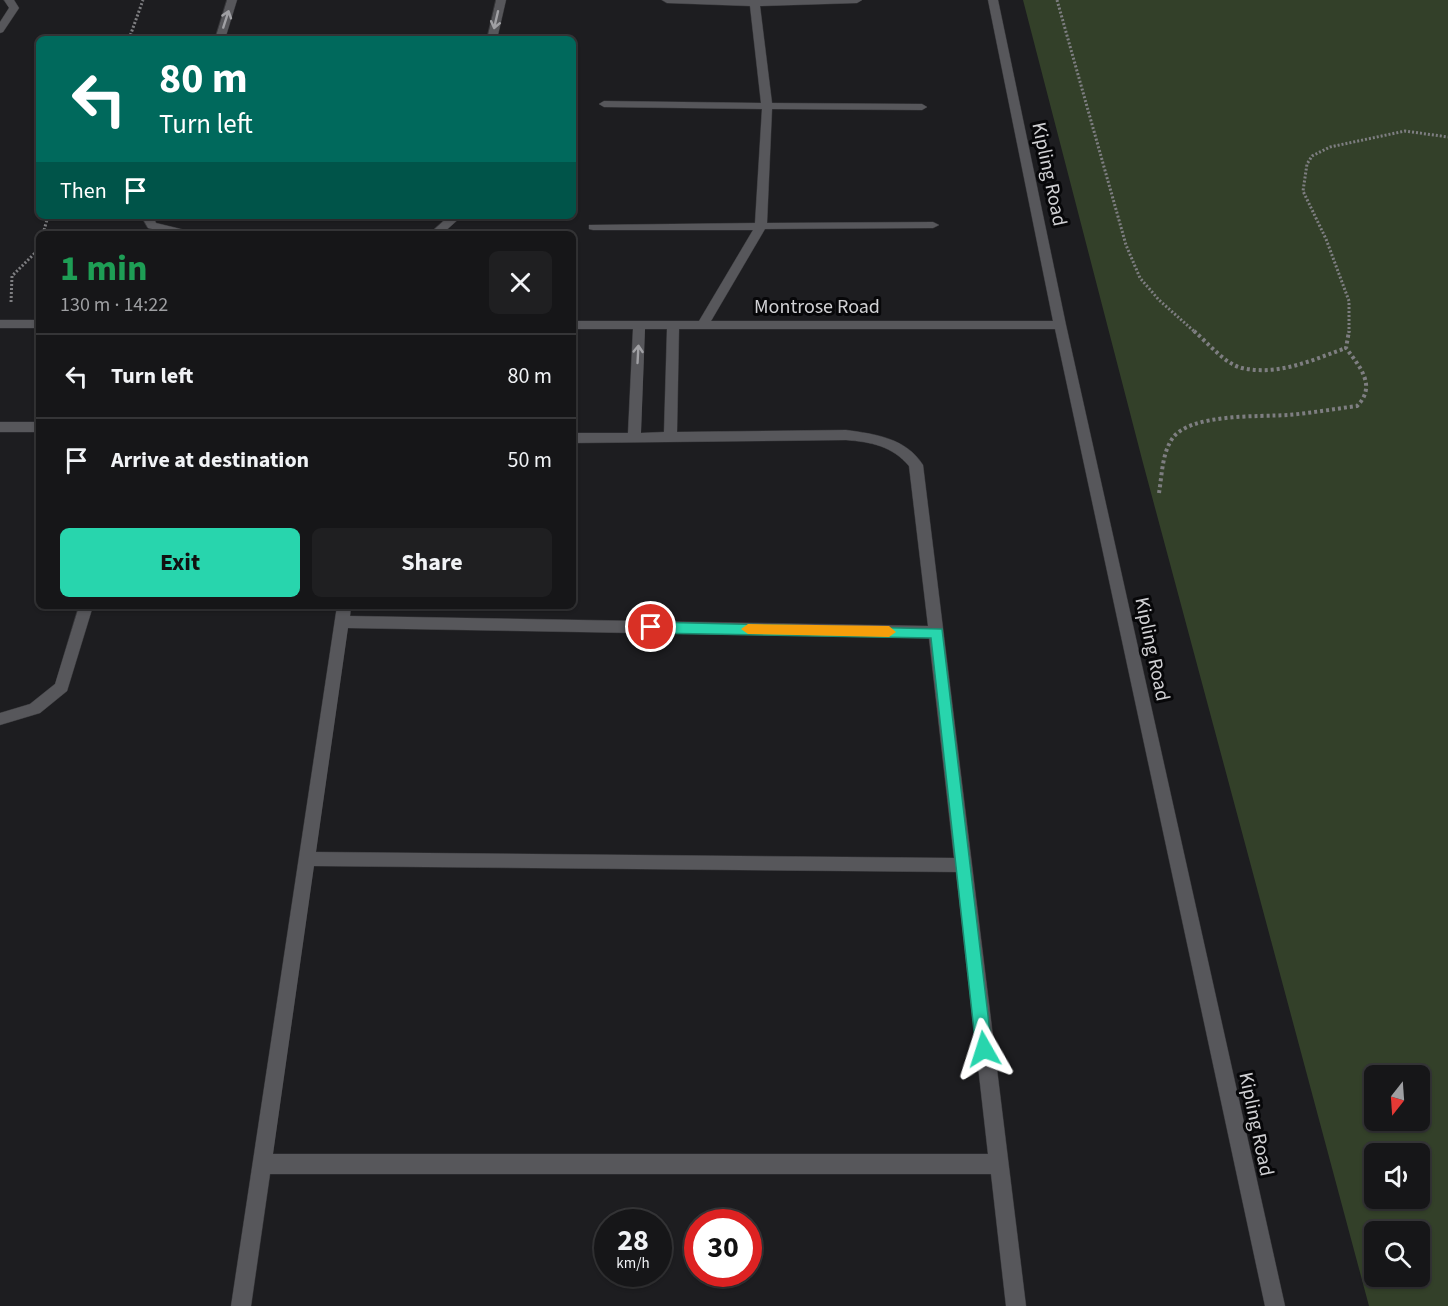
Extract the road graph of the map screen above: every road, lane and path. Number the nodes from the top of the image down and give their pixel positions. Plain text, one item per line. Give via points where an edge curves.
1 (9, 0) edge
2 (143, 0) edge
3 (232, 0) edge
4 (501, 0) edge
5 (667, 0) edge
6 (857, 0) edge
7 (993, 0) edge
8 (1057, 0) edge
9 (755, 3) junction
10 (0, 30) edge
11 (130, 36) edge
12 (221, 36) edge
13 (493, 36) edge
14 (604, 104) dead end
15 (767, 106) junction
16 (922, 107) dead end
17 (1448, 137) edge
18 (148, 219) edge
19 (452, 219) edge
20 (933, 225) dead end
21 (761, 226) junction
22 (593, 227) dead end
23 (175, 231) edge
24 (438, 231) edge
25 (36, 252) edge
26 (5, 324) edge
27 (36, 324) edge
28 (576, 325) edge
29 (639, 325) junction
30 (673, 325) junction
31 (1060, 325) junction
32 (702, 326) junction
33 (1346, 348) junction
34 (0, 427) edge
35 (36, 427) edge
36 (576, 438) edge
37 (634, 438) junction
38 (670, 438) junction
39 (1158, 493) dead end
40 (85, 609) edge
41 (343, 614) edge
42 (937, 632) junction
43 (0, 719) edge
44 (306, 859) junction
45 (963, 866) junction
46 (262, 1164) junction
47 (997, 1164) junction
48 (240, 1306) edge
49 (1016, 1306) edge
50 (1275, 1306) edge

1 - 10 street via 14,8
2 - 11 path
12 -> 3 street
4 -> 13 street
5 - 9 street
6 - 9 street
7 - 31 street, Kipling Road
8 - 33 path via 1126,245 1140,278 1222,356 1241,368 1286,370
9 - 15 street
14 - 15 street
15 - 16 street
15 - 21 street
17 - 33 path via 1406,131 1330,147 1312,156 1307,164 1303,190 1349,301
18 - 23 street via 152,226
19 - 24 street
20 - 21 street
21 - 22 street
21 - 32 street
25 - 26 path via 12,276
26 - 27 street
28 - 29 street, Montrose Road
29 - 30 street, Montrose Road
37 -> 29 street
30 - 32 street, Montrose Road
30 - 38 street
31 - 32 street, Montrose Road
31 - 50 street, Kipling Road
33 - 39 path via 1368,382 1369,393 1357,406 1286,415 1234,415 1188,428 1173,437 1165,454
34 - 35 street
36 - 37 street
37 - 38 street
38 - 42 street via 846,435 885,440 899,446 916,465
40 - 43 street via 62,687 35,709
41 - 42 street
41 - 44 street
42 - 45 street
44 - 45 street
44 - 46 street
45 - 47 street
46 - 47 street
46 - 48 street
47 - 49 street

